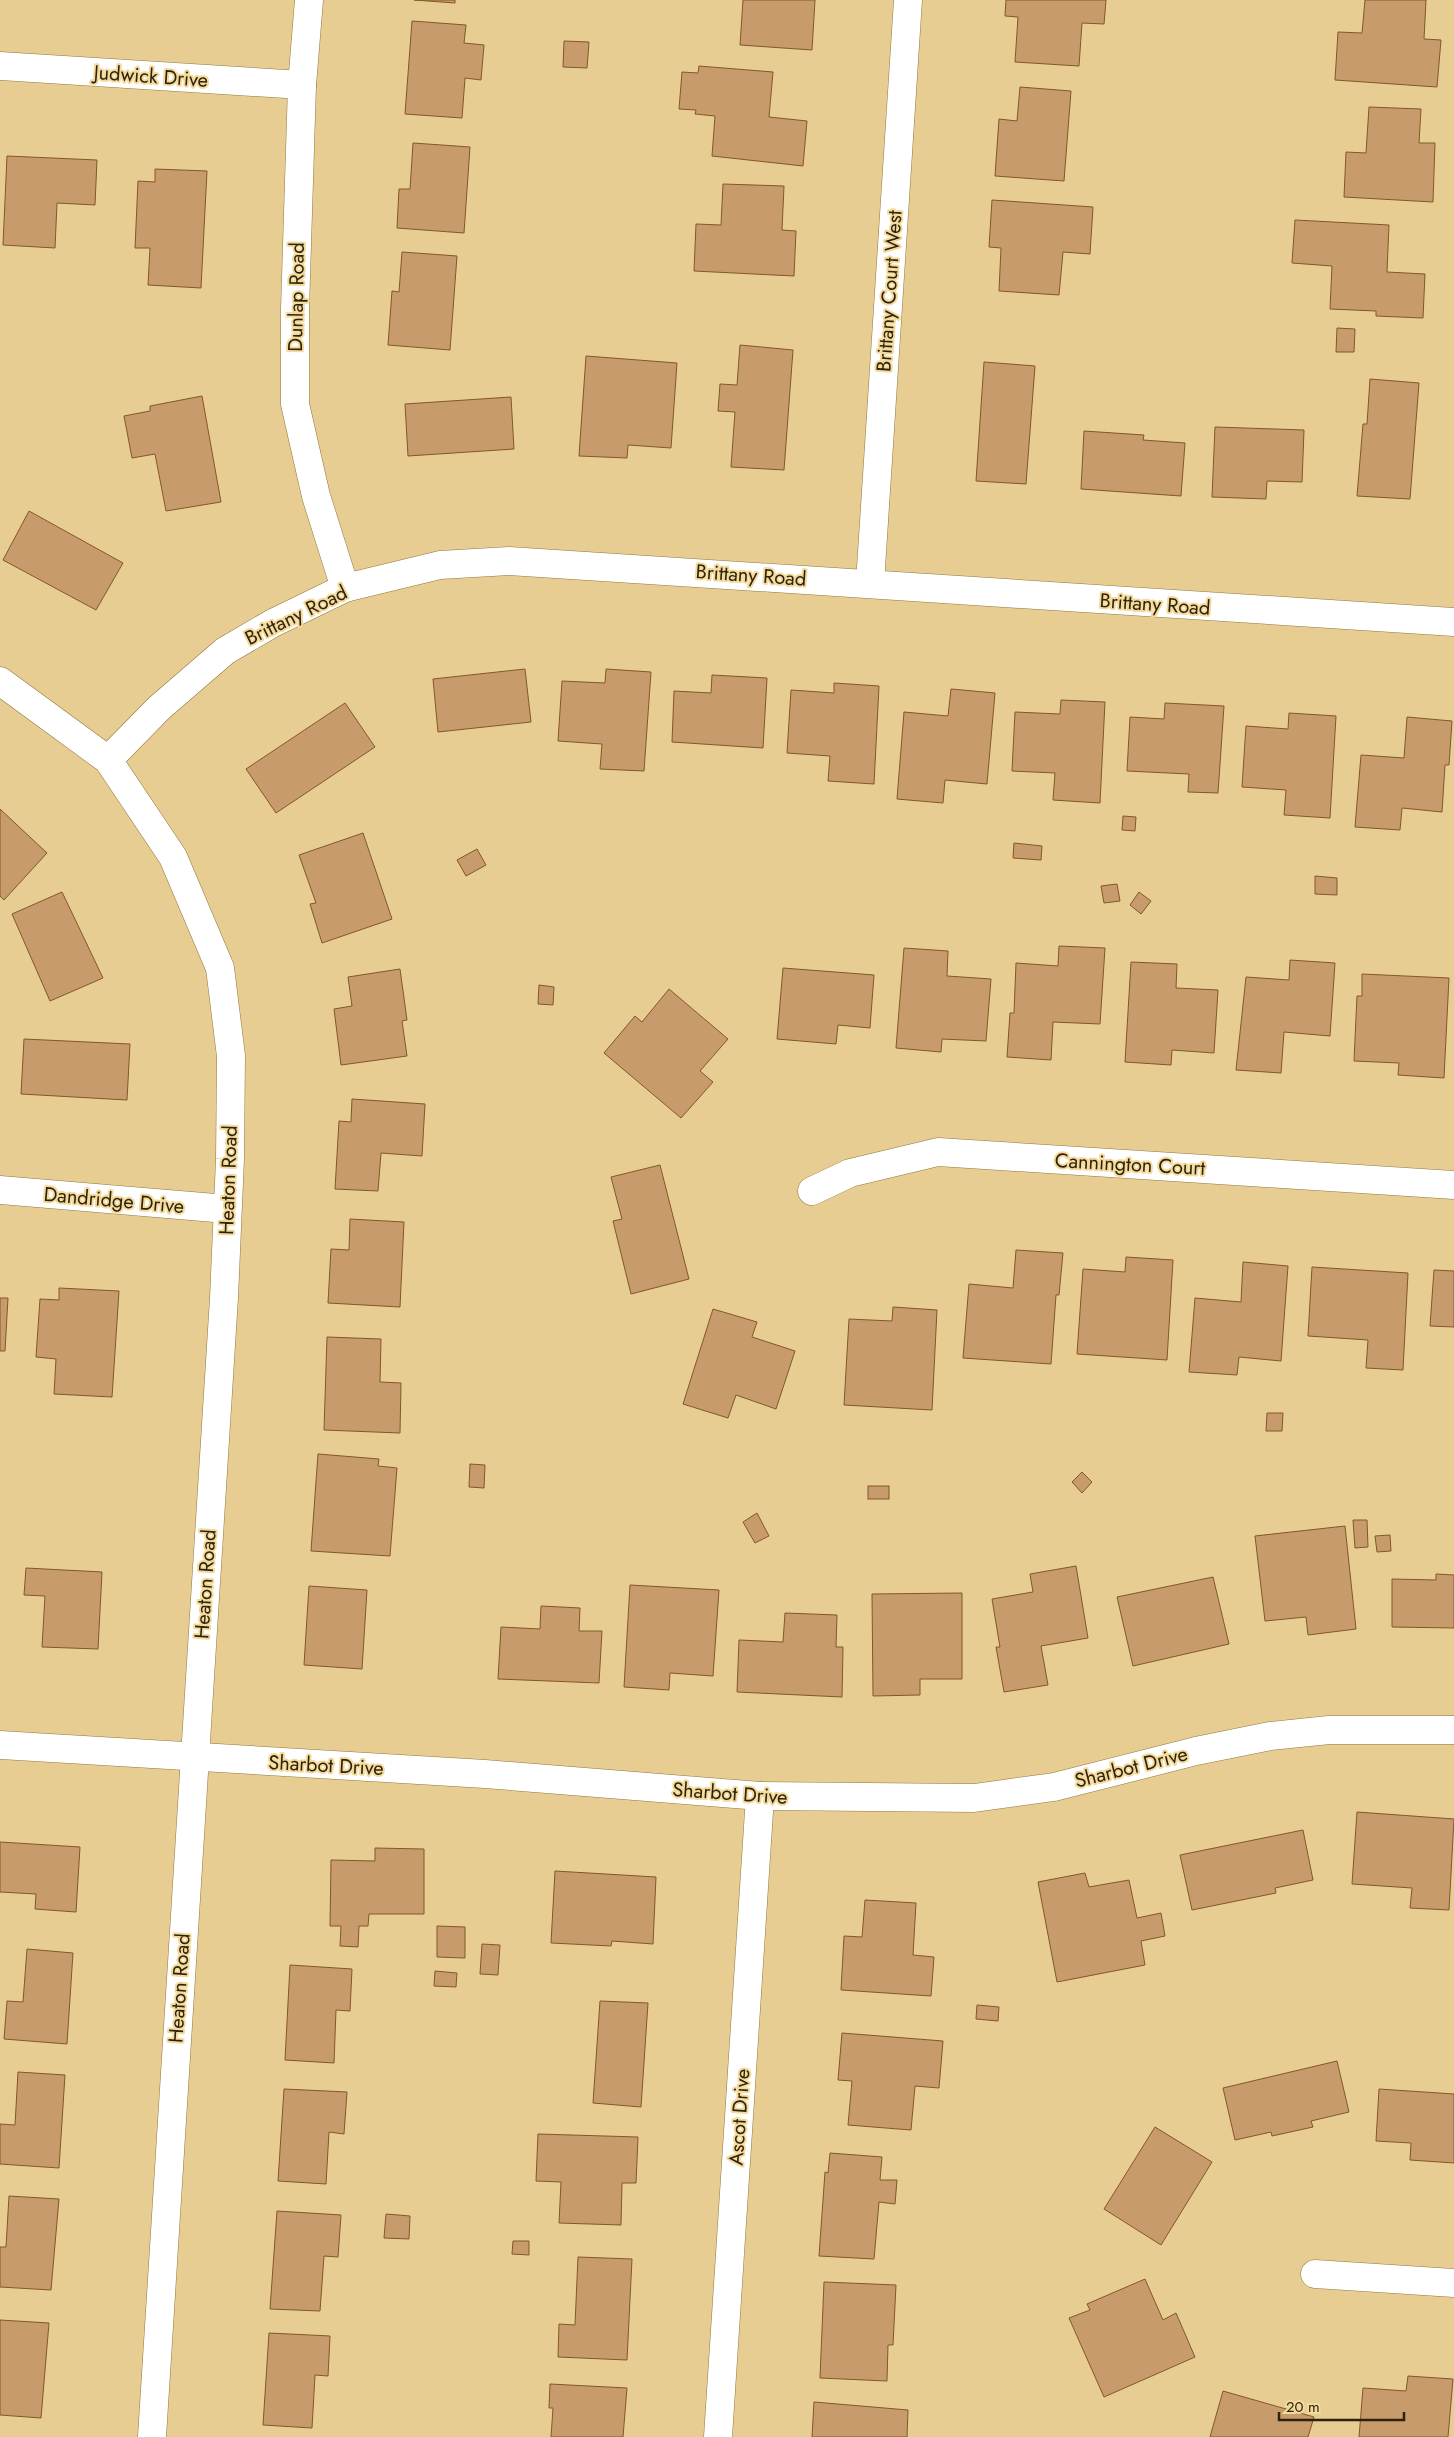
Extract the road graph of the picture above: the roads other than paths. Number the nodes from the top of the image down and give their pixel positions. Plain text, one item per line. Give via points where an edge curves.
1 (309, 0) edge
2 (908, 0) edge
3 (0, 66) edge
4 (302, 85) junction
5 (870, 583) junction
6 (345, 588) junction
7 (1454, 622) edge
8 (0, 681) edge
9 (108, 760) junction
10 (1454, 1185) edge
11 (0, 1190) edge
12 (812, 1191) dead end
13 (227, 1209) junction
14 (1454, 1730) edge
15 (0, 1745) edge
16 (194, 1758) junction
17 (760, 1796) junction
18 (1315, 2274) dead end
19 (1454, 2283) edge
20 (152, 2437) edge
21 (718, 2437) edge

1 - 4 street, Dunlap Road
2 - 5 street, Brittany Court West
3 - 4 street, Judwick Drive
4 - 6 street, Dunlap Road via 295,404 316,496
5 - 6 street, Brittany Road via 509,560 440,565
5 - 7 street, Brittany Road via 1099,601
6 - 9 street, Brittany Road via 225,651 159,708
8 - 9 street, Heaton Road
9 - 13 street, Heaton Road via 173,857 220,968 231,1056
10 - 12 street, Cannington Court via 938,1152 850,1173
11 - 13 street, Dandridge Drive
13 - 16 street, Heaton Road
14 - 17 street, Sharbot Drive via 1329,1730 1270,1736 1054,1787 974,1798
15 - 16 street, Sharbot Drive
16 - 17 street, Sharbot Drive via 485,1774
16 - 20 street, Heaton Road
17 - 21 street, Ascot Drive
18 - 19 street

